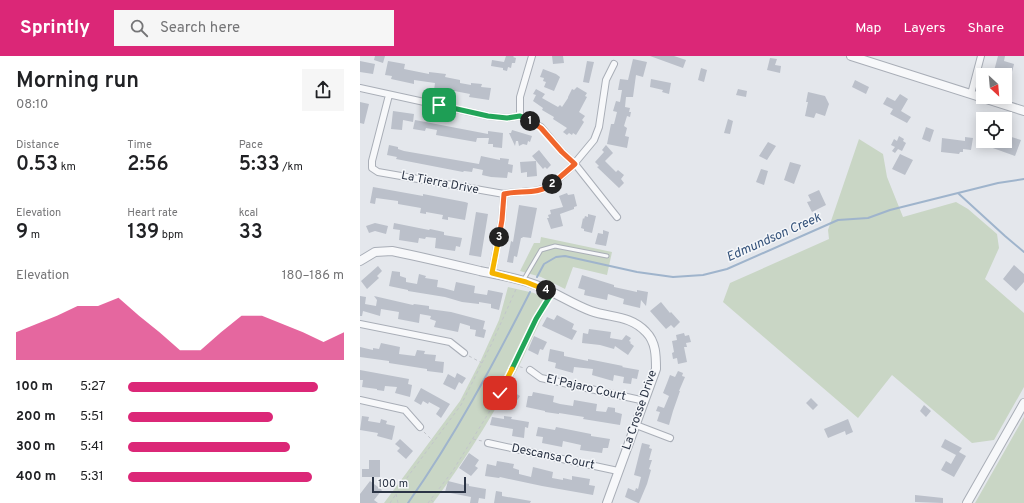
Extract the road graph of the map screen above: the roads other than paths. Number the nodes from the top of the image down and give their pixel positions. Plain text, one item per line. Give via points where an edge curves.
1 (532, 56) edge
2 (851, 56) edge
3 (981, 56) edge
4 (614, 64) dead end
5 (360, 88) edge
6 (971, 94) junction
7 (390, 95) junction
8 (1024, 111) edge
9 (520, 116) junction
10 (575, 164) junction
11 (504, 194) junction
12 (618, 217) dead end
13 (607, 256) dead end
14 (360, 261) edge
15 (492, 273) junction
16 (523, 281) junction
17 (360, 324) edge
18 (464, 353) road end
19 (530, 370) road end
20 (360, 400) edge
21 (645, 401) junction
22 (1024, 402) edge
23 (636, 425) junction
24 (420, 427) road end
25 (670, 438) dead end
26 (488, 443) road end
27 (618, 471) junction
28 (607, 503) edge
29 (967, 503) edge

1 - 9 street via 520,97
2 - 6 street
3 - 6 street
4 - 10 street, La Tierra Drive via 606,80 599,127 594,140
5 - 7 street
6 - 8 street
7 - 9 street via 488,116
7 - 11 street, La Tierra Drive via 372,168 378,172
9 - 10 street via 541,128
10 - 11 street, La Tierra Drive via 550,186 539,190
10 - 12 street
11 - 15 street
13 - 16 lane via 555,246 541,250
14 - 15 street, La Crosse Drive via 375,252 392,251
15 - 16 street, La Crosse Drive
16 - 21 street, La Crosse Drive via 537,285 593,312 624,318 639,325 647,333 656,355 656,369
17 - 18 street via 450,342
19 - 21 street, El Pajaro Court via 541,378
20 - 24 street via 405,410
21 - 23 street, La Crosse Drive
22 - 29 street
23 - 25 street
23 - 27 street, La Crosse Drive
26 - 27 street, Descansa Court
27 - 28 street, La Crosse Drive

